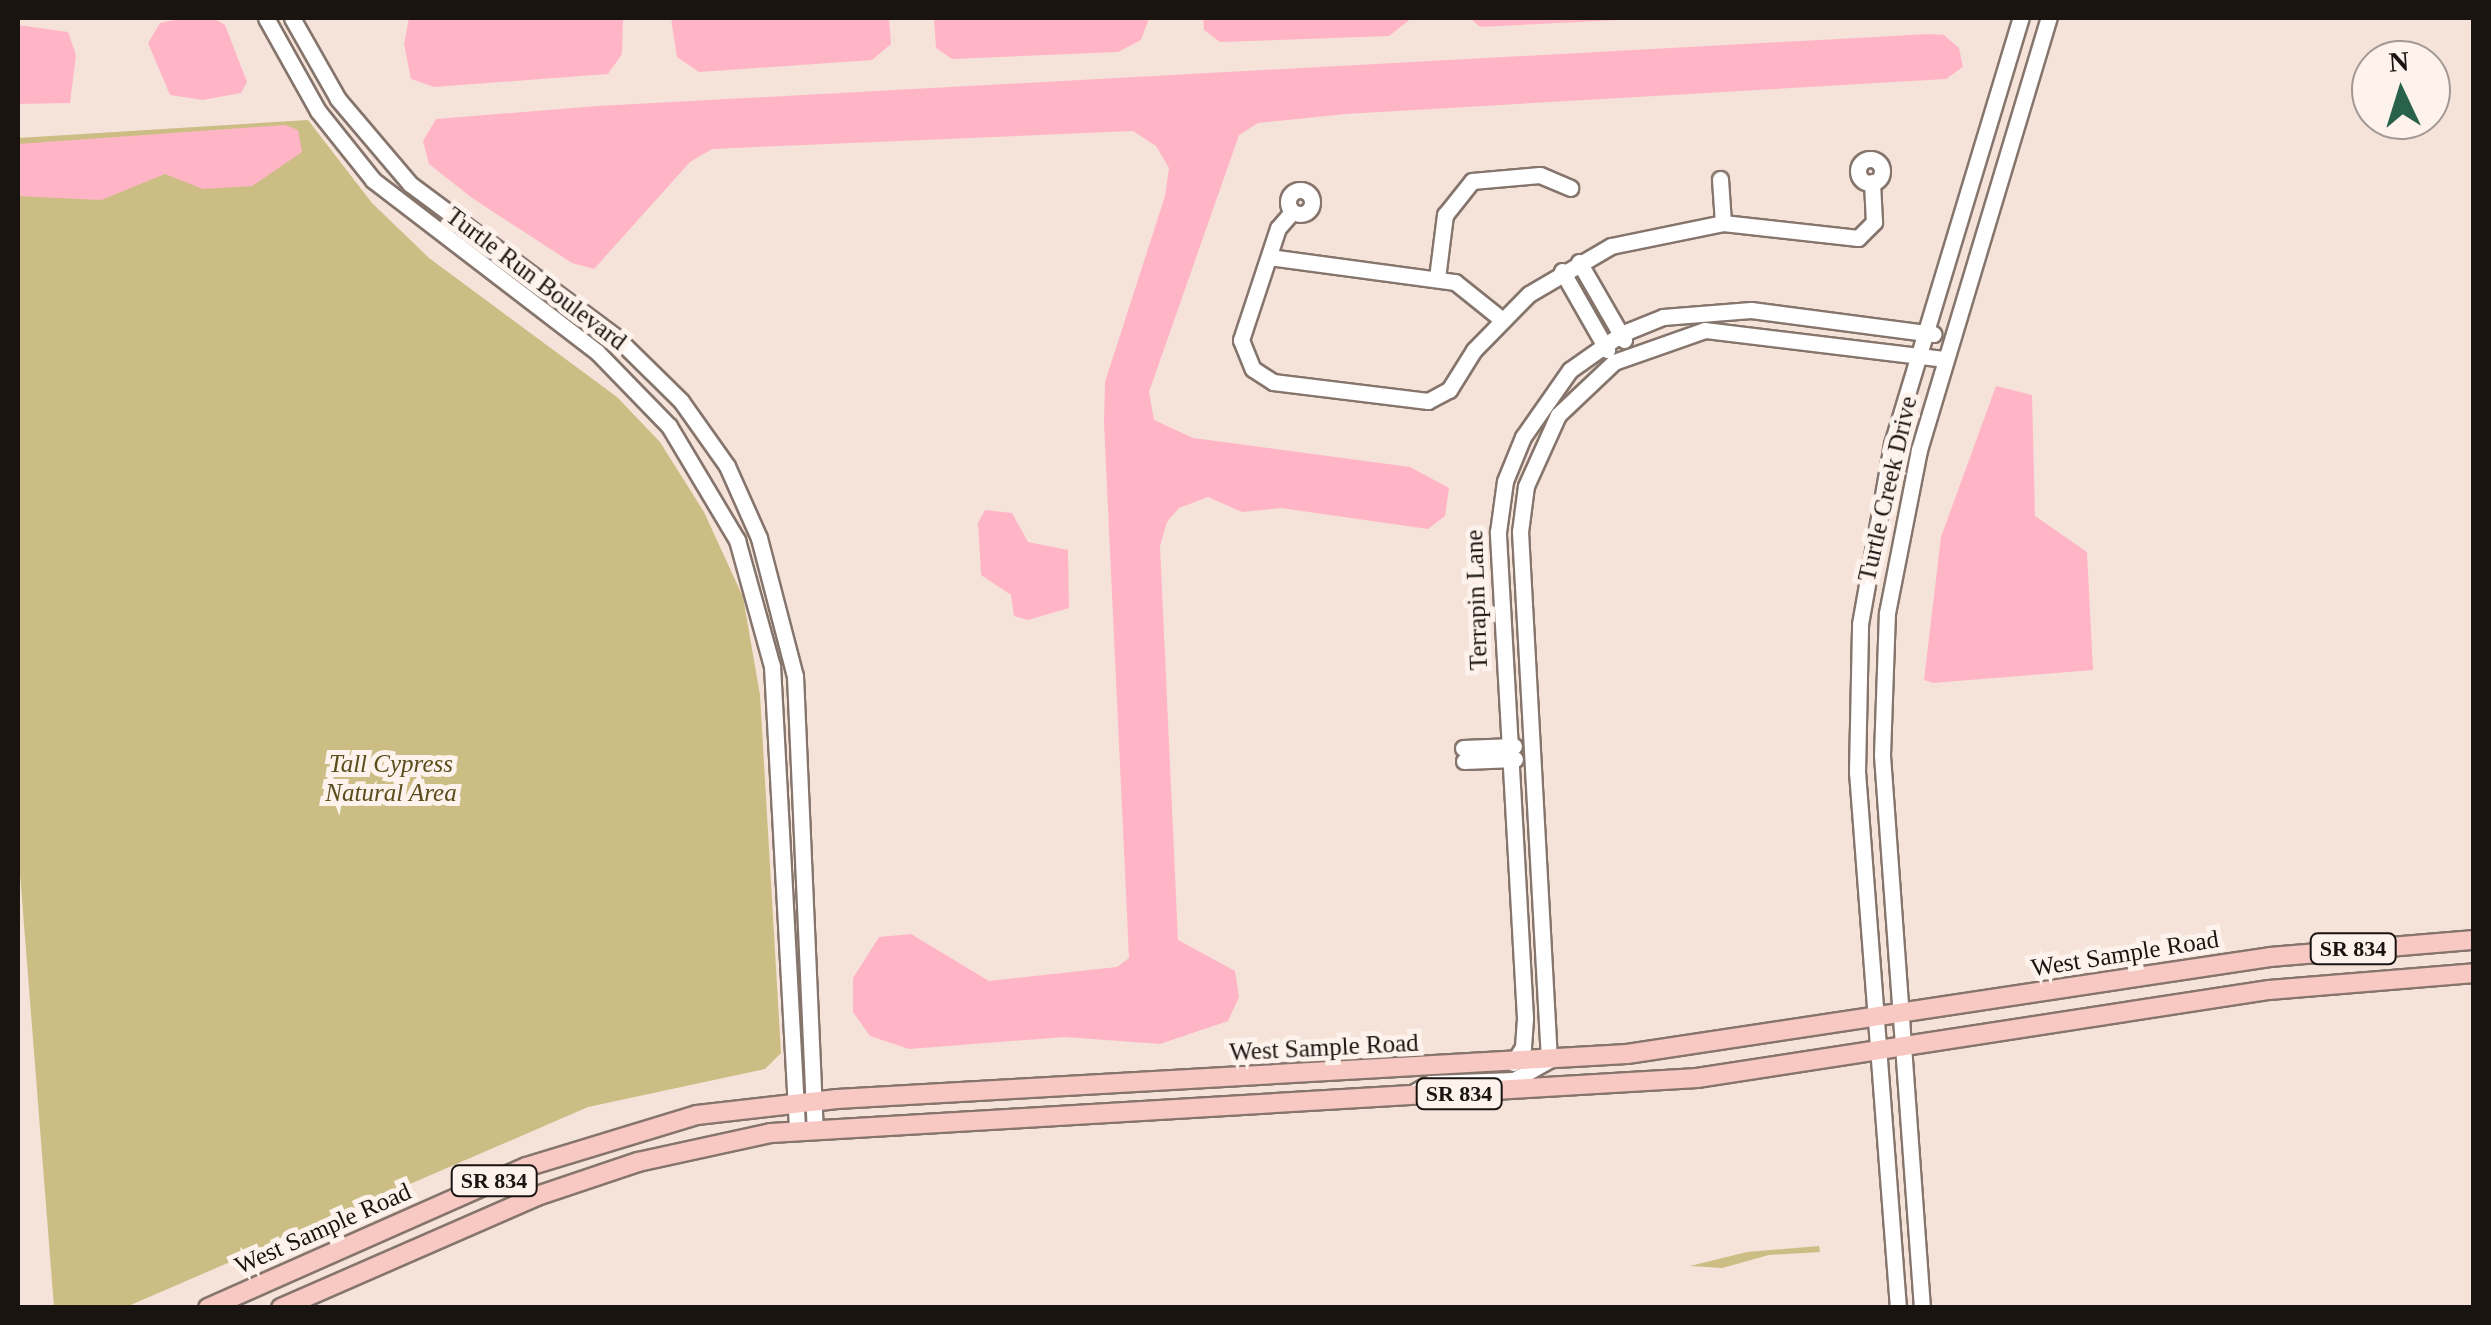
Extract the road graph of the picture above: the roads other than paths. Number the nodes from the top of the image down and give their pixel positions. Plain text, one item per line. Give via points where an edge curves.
1 (266, 18) edge
2 (292, 18) edge
3 (2021, 18) edge
4 (2046, 25) edge
5 (1720, 179) dead end
6 (1872, 182) dead end
7 (1570, 188) dead end
8 (1292, 212) dead end
9 (1723, 223) junction
10 (1269, 257) junction
11 (1580, 262) junction
12 (1562, 271) junction
13 (1437, 278) junction
14 (1800, 316) junction
15 (1501, 319) junction
16 (1736, 329) junction
17 (1621, 334) junction
18 (1927, 334) junction
19 (1952, 338) junction
20 (1604, 345) junction
21 (1631, 352) junction
22 (1920, 357) junction
23 (1944, 359) junction
24 (1614, 362) junction
25 (1873, 532) junction
26 (1895, 554) junction
27 (1881, 718) junction
28 (1856, 720) junction
29 (1508, 744) junction
30 (1532, 753) junction
31 (1509, 761) junction
32 (2474, 931) edge
33 (2474, 940) edge
34 (2435, 942) junction
35 (2474, 972) edge
36 (1902, 1016) junction
37 (1876, 1020) junction
38 (1905, 1047) junction
39 (1879, 1051) junction
40 (1549, 1060) junction
41 (1513, 1063) junction
42 (1224, 1078) junction
43 (1405, 1097) junction
44 (805, 1101) junction
45 (1190, 1108) junction
46 (806, 1130) junction
47 (208, 1308) edge
48 (282, 1308) edge
49 (1898, 1308) edge
50 (1922, 1308) edge

1 - 44 street, Turtle Run Boulevard via 318,111 373,180 597,352 696,461 737,540 772,666
2 - 44 street, Turtle Run Boulevard via 338,99 410,184 617,338 680,401 726,466 759,538 795,676
3 - 4 street
3 - 18 street, Turtle Creek Drive
4 - 19 street, Turtle Creek Drive
5 - 9 street
6 - 9 street via 1874,222 1858,238
7 - 13 street via 1540,175 1472,182 1445,215
8 - 10 street via 1278,228
9 - 11 street via 1641,235
10 - 13 street
10 - 15 street via 1242,340 1247,360 1274,382 1428,401 1449,390
11 - 12 street
11 - 17 street
12 - 15 street
12 - 20 street
13 - 15 street via 1477,294
14 - 16 street via 1752,318
14 - 17 street, Terrapin Lane via 1702,309
14 - 18 street, Terrapin Lane
16 - 21 street, Terrapin Lane via 1669,338
16 - 22 street, Terrapin Lane
17 - 20 street, Terrapin Lane
17 - 21 street
18 - 19 street, Terrapin Lane
18 - 22 street, Turtle Creek Drive
19 - 23 street, Turtle Creek Drive
20 - 24 street
20 - 29 street, Terrapin Lane via 1544,401 1505,481 1498,532
21 - 24 street, Terrapin Lane
22 - 23 street, Terrapin Lane
22 - 25 street, Turtle Creek Drive
23 - 26 street, Turtle Creek Drive
24 - 30 street, Terrapin Lane via 1558,415 1526,486 1520,532
25 - 26 street via 1886,537
25 - 28 street, Turtle Creek Drive
26 - 27 street, Turtle Creek Drive
27 - 28 street
27 - 36 street, Turtle Creek Drive
28 - 37 street, Turtle Creek Drive
29 - 30 street
29 - 31 street, Terrapin Lane
29 - 31 street via 1464,754
30 - 31 street
30 - 40 street, Terrapin Lane
31 - 41 street, Terrapin Lane via 1525,1038
32 - 34 main road
33 - 34 main road, West Sample Road / SR 834
34 - 36 main road, West Sample Road / SR 834 via 2205,966
35 - 38 main road, SR 834 via 2269,990
36 - 37 main road, West Sample Road / SR 834
36 - 38 street, Turtle Creek Drive
37 - 39 street, Turtle Creek Drive
37 - 40 main road, West Sample Road / SR 834
38 - 39 main road, SR 834
38 - 50 street, Turtle Creek Drive
39 - 43 main road, SR 834 via 1698,1078
39 - 49 street, Turtle Creek Drive
40 - 41 main road, West Sample Road / SR 834
40 - 43 street via 1514,1080 1430,1083
41 - 42 main road, West Sample Road / SR 834
42 - 44 main road, West Sample Road / SR 834
42 - 45 main road
43 - 45 main road, SR 834
44 - 46 street, Turtle Run Boulevard
44 - 47 main road, West Sample Road / SR 834 via 679,1120 526,1167
45 - 46 main road, SR 834
46 - 48 main road, SR 834 via 710,1143 571,1185

